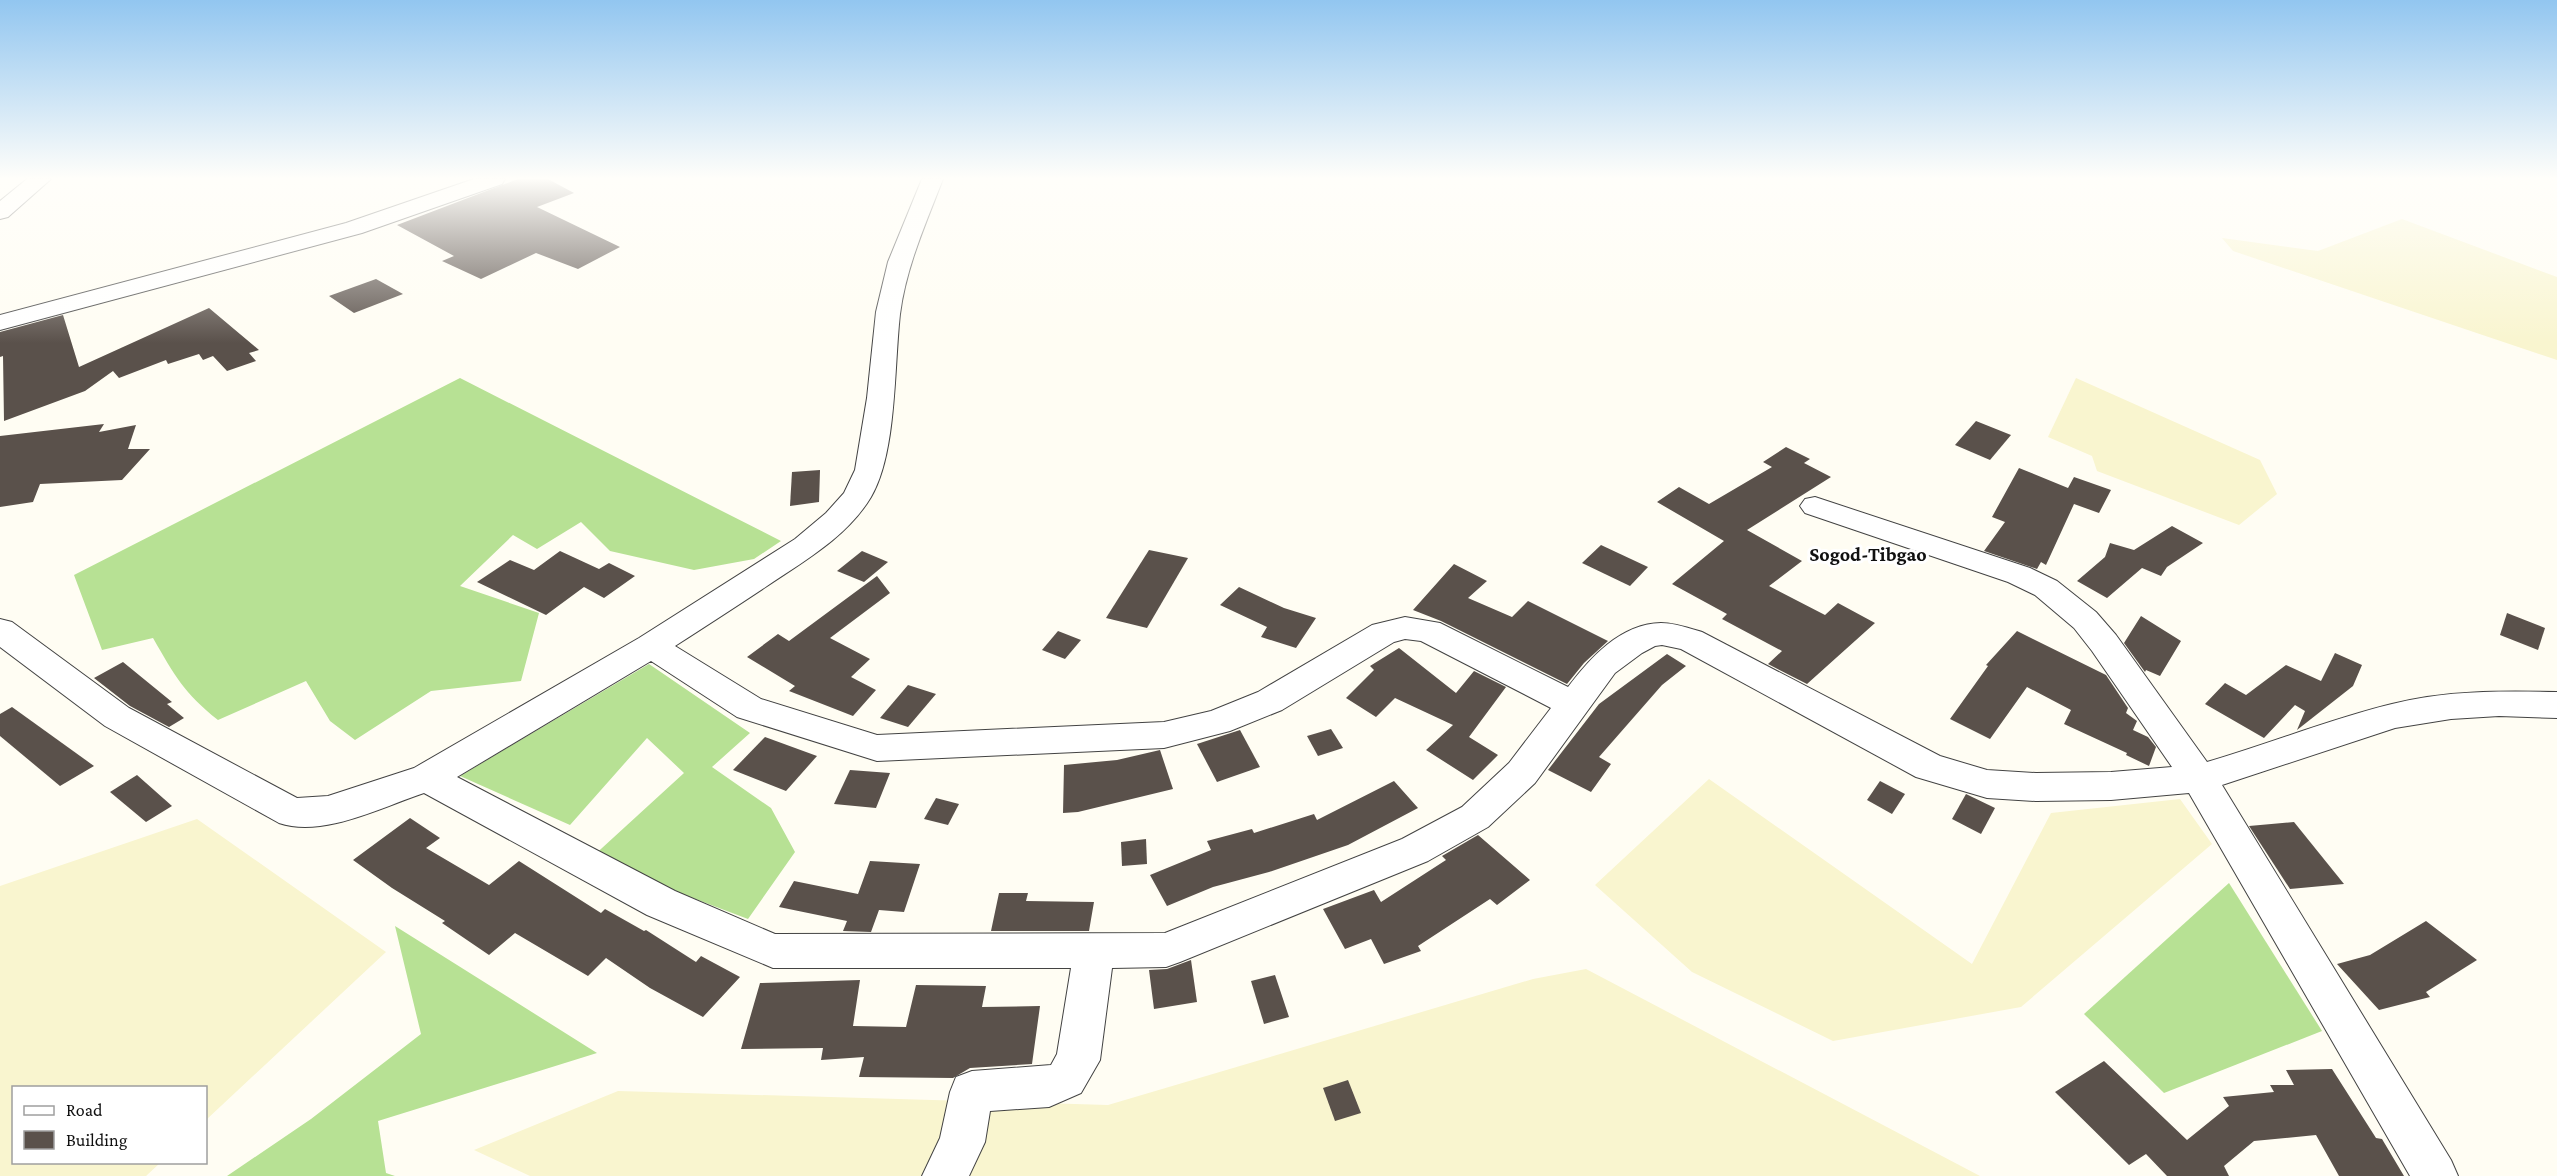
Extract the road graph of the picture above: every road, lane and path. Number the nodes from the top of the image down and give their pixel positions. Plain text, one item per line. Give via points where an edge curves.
1 (332, 234) edge
2 (911, 234) edge
3 (0, 323) edge
4 (1815, 506) dead end
5 (0, 630) edge
6 (651, 646) junction
7 (1572, 704) junction
8 (2557, 705) edge
9 (427, 778) junction
10 (2199, 778) junction
11 (1094, 950) junction
12 (945, 1176) edge
13 (2435, 1176) edge

1 - 3 street
2 - 6 street via 888,312 873,454 857,496 837,520 806,546
4 - 10 street via 1989,564 2046,588 2085,620 2104,643
5 - 9 street via 117,717 292,813 328,811
6 - 7 street via 749,708 877,748 1164,735 1218,722 1270,701 1384,633 1405,628 1428,631
6 - 9 street
7 - 10 street via 1603,665 1630,645 1662,634 1690,640 1929,767 1987,784 2036,788 2111,786
7 - 11 street via 1522,773 1475,817 1414,850 1166,950
8 - 10 street via 2451,706 2393,717
9 - 11 street via 661,903 772,951
10 - 13 street
11 - 12 street via 1078,1060 1066,1079 1049,1087 972,1092 962,1142

